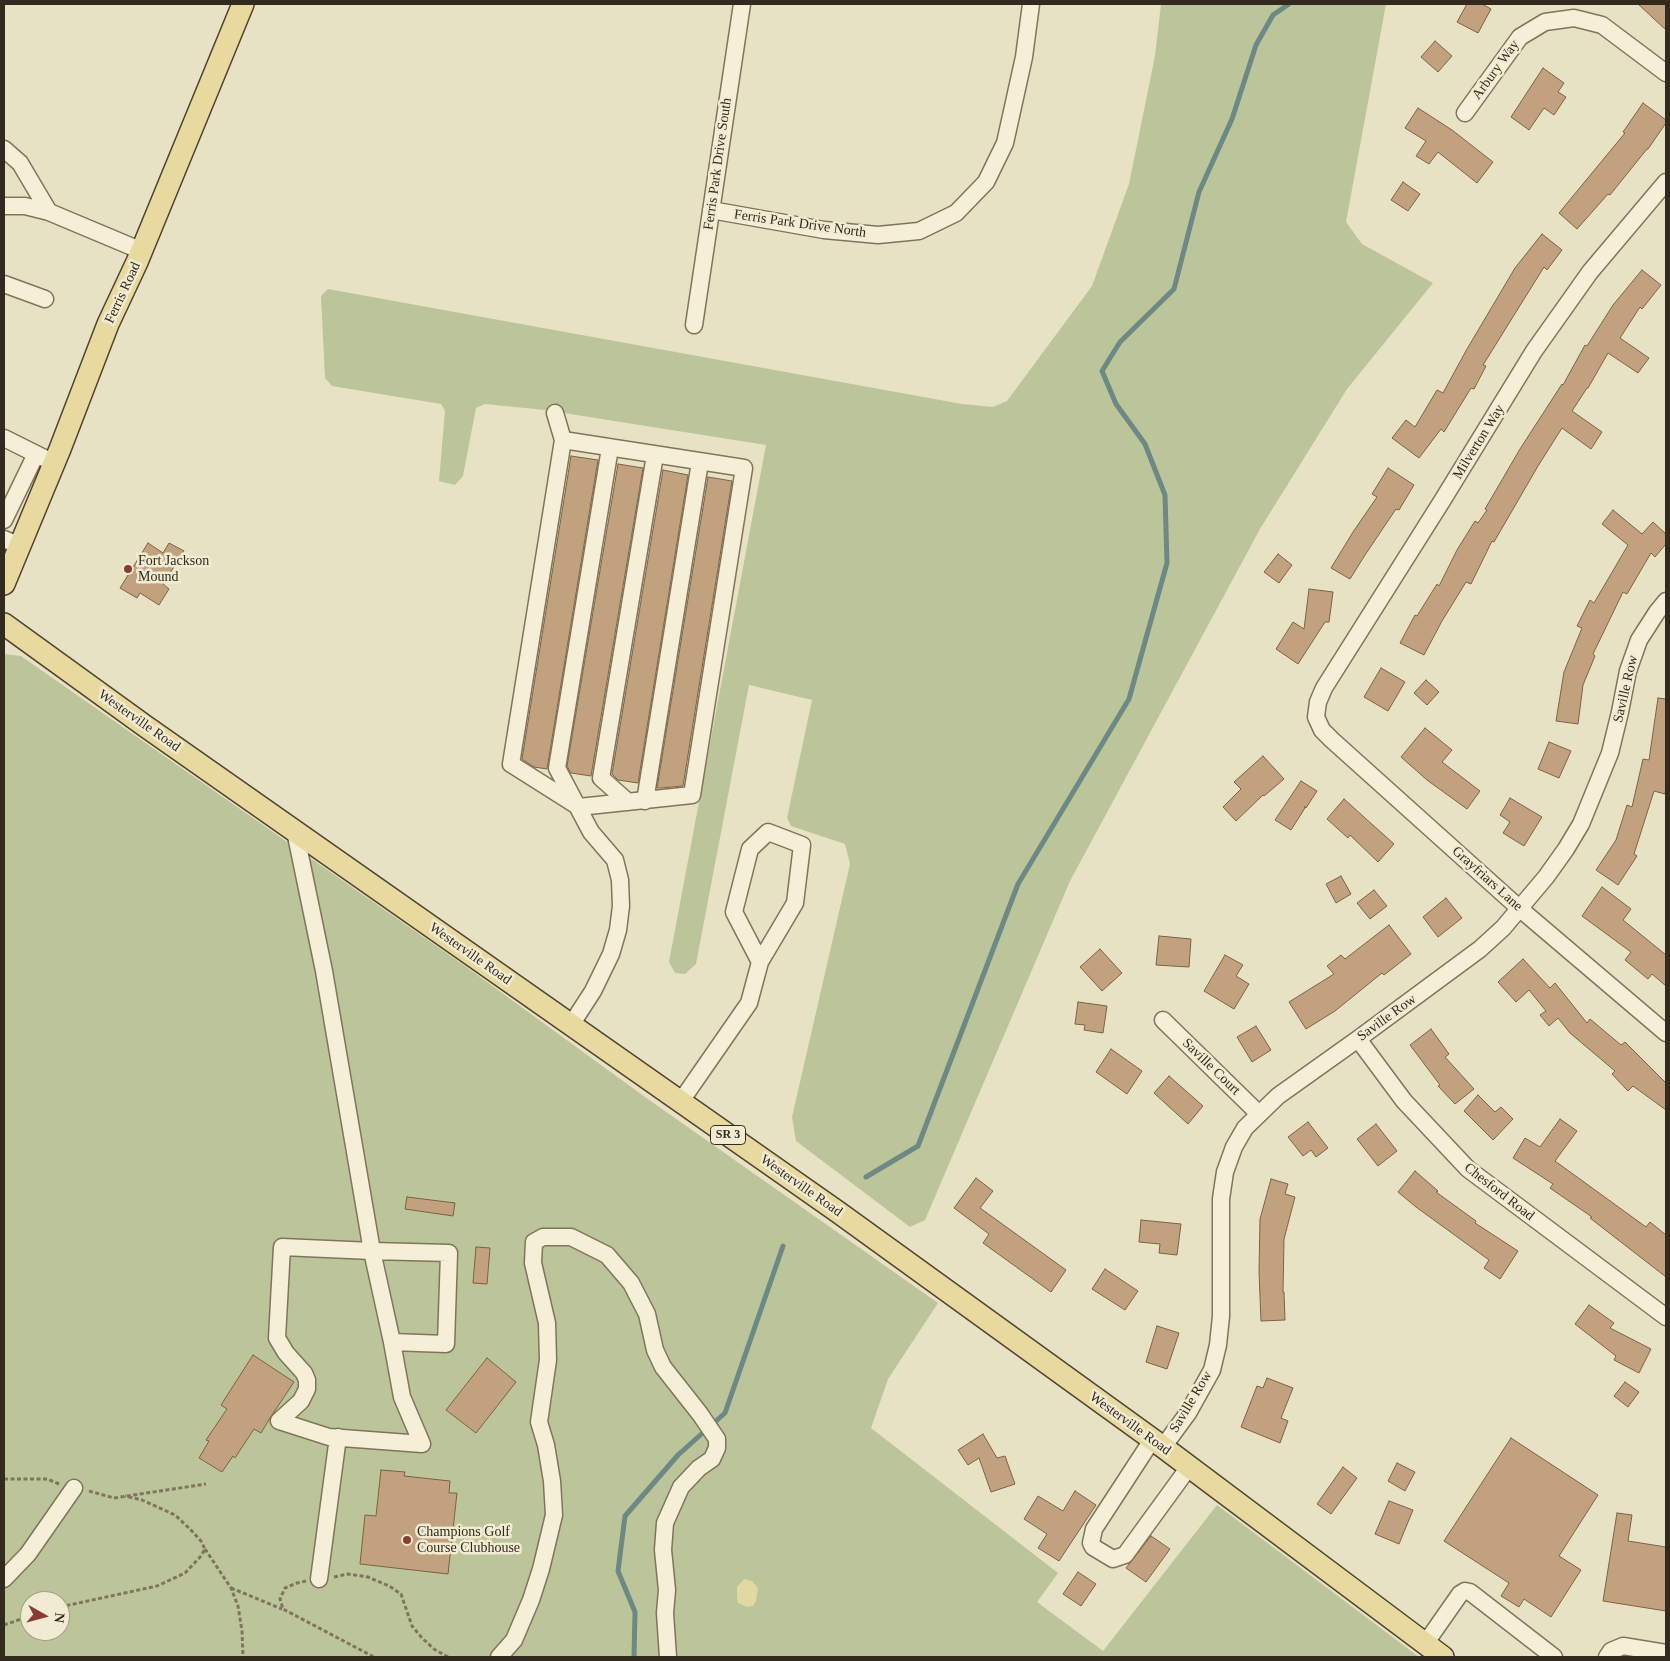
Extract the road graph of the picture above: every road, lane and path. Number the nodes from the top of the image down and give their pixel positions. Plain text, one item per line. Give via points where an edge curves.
1 (243, 4) edge
2 (742, 4) edge
3 (1031, 4) edge
4 (1666, 73) edge
5 (1465, 113) dead end
6 (4, 149) edge
7 (1666, 182) edge
8 (4, 206) edge
9 (711, 210) junction
10 (49, 212) junction
11 (142, 251) junction
12 (4, 284) edge
13 (44, 299) dead end
14 (694, 325) dead end
15 (555, 413) dead end
16 (4, 438) edge
17 (563, 440) junction
18 (610, 448) junction
19 (656, 455) junction
20 (45, 459) junction
21 (700, 462) junction
22 (4, 520) edge
23 (12, 542) edge
24 (4, 584) edge
25 (1666, 601) edge
26 (4, 624) edge
27 (1316, 717) joint
28 (645, 801) junction
29 (628, 802) junction
30 (579, 807) junction
31 (295, 831) junction
32 (1519, 908) junction
33 (760, 962) junction
34 (1163, 1020) dead end
35 (571, 1025) junction
36 (1666, 1033) edge
37 (1358, 1039) junction
38 (681, 1101) junction
39 (1259, 1114) junction
40 (372, 1251) junction
41 (1666, 1317) edge
42 (392, 1342) junction
43 (338, 1437) junction
44 (1157, 1444) junction
45 (1189, 1467) junction
46 (4, 1479) edge
47 (206, 1484) dead end
48 (74, 1488) junction
49 (125, 1496) junction
50 (205, 1549) junction
51 (4, 1578) edge
52 (319, 1579) junction
53 (231, 1588) junction
54 (70, 1605) edge
55 (283, 1609) junction
56 (20, 1619) edge
57 (4, 1625) edge
58 (1425, 1644) junction
59 (1666, 1653) edge
60 (243, 1657) edge
61 (374, 1657) edge
62 (448, 1657) edge
63 (499, 1657) edge
64 (668, 1657) edge
65 (1443, 1657) edge
66 (1554, 1657) edge
67 (1607, 1657) edge

1 - 11 main road, Ferris Road
2 - 9 street, Ferris Park Drive South
3 - 9 street, Ferris Park Drive North via 1024,57 1005,143 986,182 956,213 919,232 878,235 824,230
4 - 5 street, Arbury Way via 1602,25 1574,18 1545,22 1520,37
6 - 10 street via 20,163
7 - 27 street, Milverton Way via 1590,272 1534,351 1324,688
8 - 10 street via 25,206
9 - 14 street, Ferris Park Drive South
10 - 11 street
11 - 20 main road, Ferris Road
12 - 13 street
15 - 17 street
16 - 20 street
17 - 18 street
17 - 30 street via 512,764
18 - 19 street
18 - 30 street via 557,768
19 - 21 street
19 - 29 street via 601,778
20 - 22 street
20 - 23 main road, Ferris Road
21 - 28 street
21 - 28 street via 744,468 692,795
23 - 24 main road, Ferris Road
25 - 32 street, Saville Row via 1639,640 1628,670 1610,753 1581,824 1546,877
26 - 31 main road, Westerville Road / SR 3
27 - 32 street, Grayfriars Lane via 1327,735
28 - 29 street
29 - 30 street
30 - 35 street via 591,832 615,860 621,906 611,954 593,992
31 - 35 main road, Westerville Road / SR 3
31 - 40 street via 324,971
32 - 36 street, Grayfriars Lane
32 - 37 street, Saville Row via 1480,949
33 - 33 street via 795,903 802,845 768,832 750,849 734,912
33 - 38 street via 749,1003
34 - 39 street, Saville Court
35 - 38 main road, Westerville Road / SR 3
37 - 39 street, Saville Row via 1278,1096
37 - 41 street, Chesford Road via 1404,1101 1468,1169
38 - 44 main road, Westerville Road / SR 3
39 - 44 street, Saville Row via 1234,1147 1221,1199 1221,1316 1212,1370 1188,1413
40 - 42 street
40 - 42 street via 449,1253 446,1344
40 - 43 street via 282,1247 277,1338 304,1373 307,1389 300,1401 279,1421
42 - 43 street via 402,1398 422,1444
43 - 52 street
44 - 45 main road, Westerville Road / SR 3
44 - 45 street, Saville Row via 1094,1529 1091,1543 1101,1552 1113,1559 1125,1554
45 - 58 main road, Westerville Road / SR 3
46 - 48 path via 47,1479
47 - 49 path
48 - 49 path via 114,1498
48 - 51 street via 28,1554
49 - 50 path via 175,1515
50 - 53 path
50 - 54 path via 185,1574 157,1586
52 - 55 path via 285,1588 280,1599
52 - 62 path via 348,1574 368,1577 390,1586 401,1594 412,1626 434,1649
53 - 55 path
53 - 60 path via 240,1614
55 - 61 path
56 - 57 path
58 - 65 main road, Westerville Road / SR 3
58 - 66 street via 1465,1591
59 - 67 street via 1622,1646
63 - 64 street via 514,1640 531,1600 554,1515 552,1482 539,1422 548,1360 547,1324 533,1263 534,1242 543,1237 571,1237 607,1255 632,1283 647,1314 663,1367 717,1439 712,1460 699,1468 681,1487 665,1522 663,1550 668,1590 665,1613

